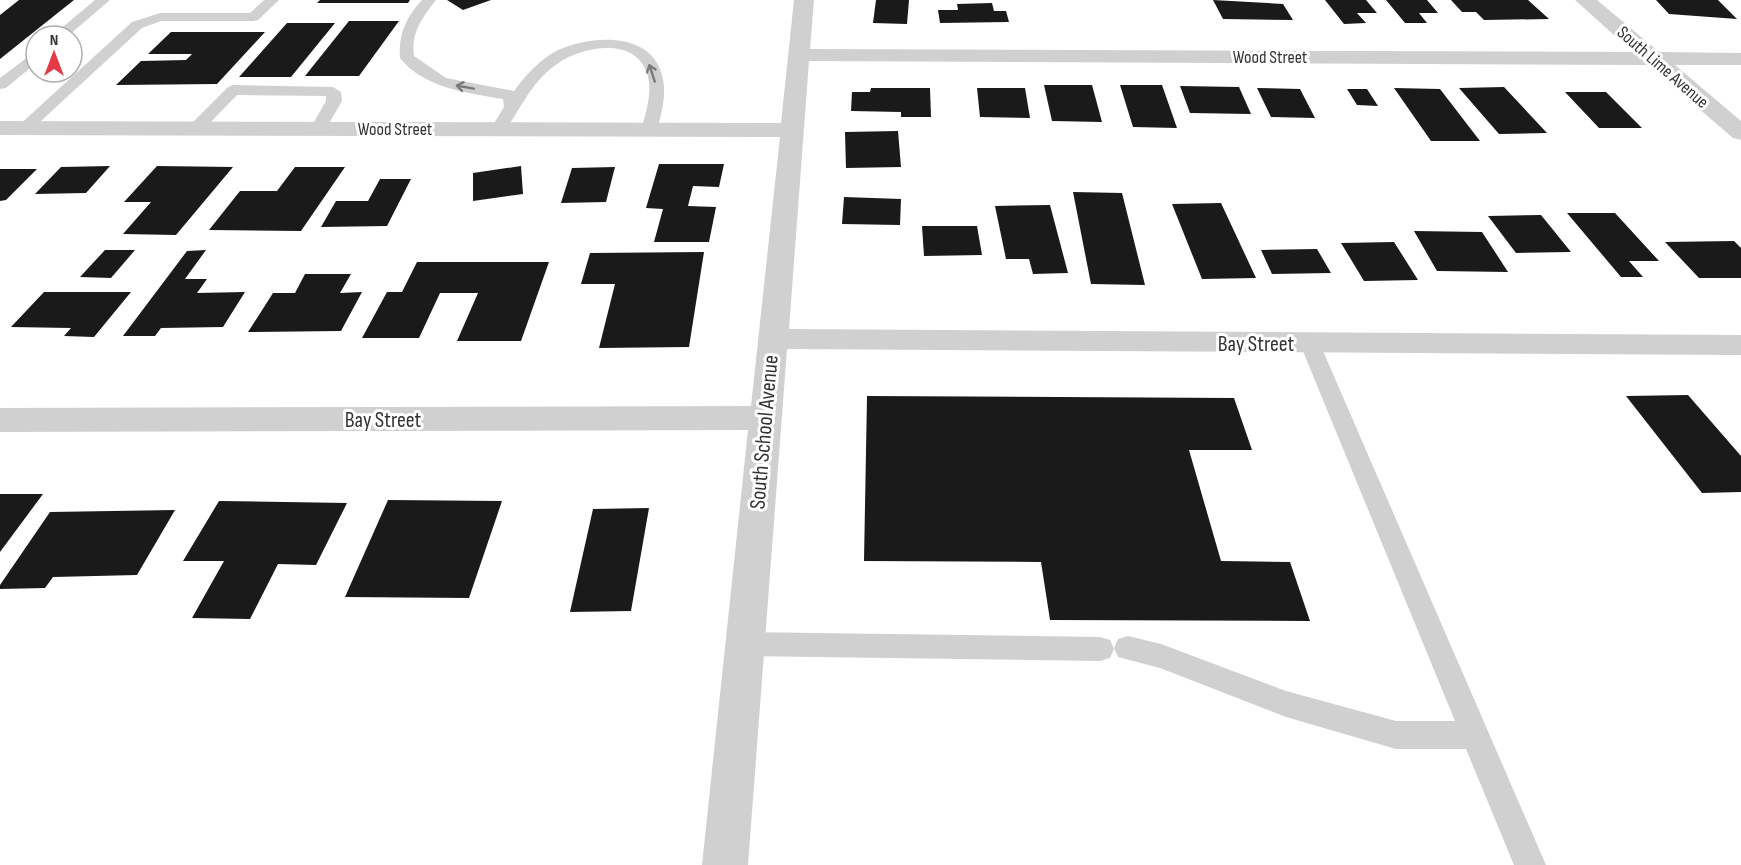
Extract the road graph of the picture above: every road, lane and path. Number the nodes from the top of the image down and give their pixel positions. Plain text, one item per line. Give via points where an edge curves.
1 (103, 0) edge
2 (272, 0) edge
3 (429, 0) edge
4 (804, 0) edge
5 (1585, 0) edge
6 (74, 24) edge
7 (798, 55) junction
8 (1654, 59) junction
9 (1741, 59) edge
10 (24, 65) edge
11 (0, 85) edge
12 (512, 107) junction
13 (0, 128) edge
14 (24, 128) junction
15 (195, 128) junction
16 (318, 129) junction
17 (498, 129) junction
18 (649, 130) junction
19 (791, 130) junction
20 (1741, 134) edge
21 (771, 339) junction
22 (1310, 344) junction
23 (1741, 345) edge
24 (765, 418) junction
25 (0, 420) edge
26 (744, 644) junction
27 (1128, 648) dead end
28 (1100, 649) dead end
29 (1475, 735) junction
30 (725, 865) edge
31 (1530, 865) edge

1 - 6 lane
2 - 14 lane via 253,16 160,17 137,25
12 -> 3 lane via 510,94 441,81 407,58 407,31
4 - 7 street, South School Avenue
5 - 8 street, South Lime Avenue
7 - 8 street, Wood Street
7 - 19 street, South School Avenue
8 - 9 street, Wood Street
8 - 20 street, South Lime Avenue
10 - 11 lane
12 - 17 lane
18 -> 12 lane via 656,94 654,70 632,48 595,45 564,52 541,69
13 - 14 street, Wood Street
14 - 15 street, Wood Street
15 - 16 street, Wood Street
15 - 16 lane via 233,90 333,92 334,101
16 - 17 street, Wood Street
17 - 18 street, Wood Street
18 - 19 street, Wood Street
19 - 21 street, South School Avenue
21 - 22 street, Bay Street
21 - 24 street, South School Avenue
22 - 23 street, Bay Street
22 - 29 lane
24 - 25 street, Bay Street
24 - 26 street, South School Avenue
26 - 28 lane
26 - 30 street, South School Avenue
27 - 29 lane via 1161,656 1286,704 1396,735
29 - 31 lane

